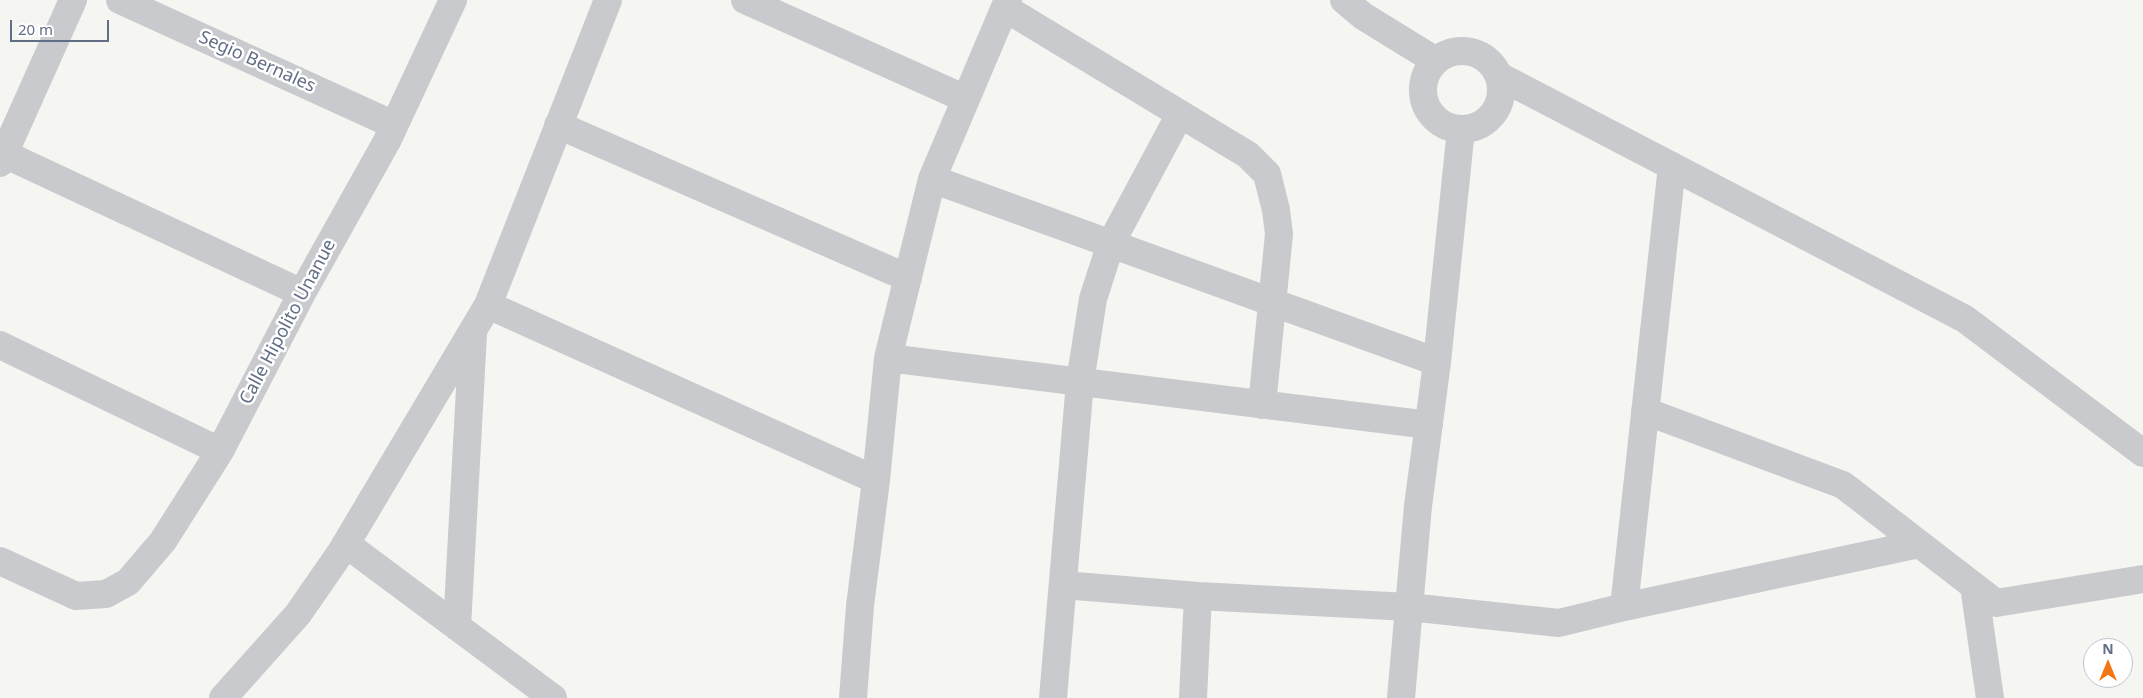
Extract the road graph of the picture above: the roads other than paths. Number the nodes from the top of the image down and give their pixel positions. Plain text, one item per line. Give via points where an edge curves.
1 (73, 0) edge
2 (120, 0) edge
3 (453, 0) edge
4 (608, 0) edge
5 (745, 0) edge
6 (1344, 0) edge
7 (1006, 4) edge
8 (1436, 61) junction
9 (1499, 76) junction
10 (966, 99) junction
11 (1180, 114) junction
12 (394, 125) junction
13 (558, 125) junction
14 (1461, 129) junction
15 (1, 156) edge
16 (1672, 166) junction
17 (932, 179) junction
18 (1112, 243) junction
19 (908, 278) junction
20 (302, 293) junction
21 (1274, 302) junction
22 (488, 305) junction
23 (473, 330) junction
24 (0, 345) edge
25 (888, 358) junction
26 (1437, 362) junction
27 (1080, 382) junction
28 (1262, 405) junction
29 (1645, 411) junction
30 (1429, 425) junction
31 (220, 451) junction
32 (2143, 453) edge
33 (876, 480) junction
34 (346, 544) junction
35 (1920, 544) junction
36 (0, 561) edge
37 (2143, 578) edge
38 (1063, 586) junction
39 (1974, 586) junction
40 (1198, 596) junction
41 (1409, 607) junction
42 (1624, 607) junction
43 (457, 627) junction
44 (224, 698) edge
45 (554, 698) edge
46 (853, 698) edge
47 (1053, 698) edge
48 (1194, 698) edge
49 (1401, 698) edge
50 (1990, 698) edge

1 - 15 street
2 - 12 street, Segio Bernales
3 - 12 street, Calle Hipolito Unanue
4 - 13 street
5 - 10 street
6 - 8 street via 1363,16
7 - 10 street
7 - 11 street
8 - 9 street via 1446,54 1471,52 1493,65
8 - 14 street via 1423,85 1428,110 1437,120
9 - 14 street via 1502,89 1494,113 1474,128
9 - 16 street
10 - 17 street
11 - 18 street
11 - 21 street via 1248,155 1266,174 1279,234
12 - 20 street, Calle Hipolito Unanue
13 - 19 street
13 - 22 street
14 - 26 street
15 - 20 street
16 - 29 street
16 - 32 street via 1965,319
17 - 18 street
17 - 19 street
18 - 21 street
18 - 27 street via 1093,299
19 - 25 street
20 - 31 street, Calle Hipolito Unanue
21 - 26 street
21 - 28 street
22 - 23 street
22 - 33 street
23 - 34 street
23 - 43 street
24 - 31 street
25 - 27 street
25 - 33 street
26 - 30 street
27 - 28 street
27 - 38 street
28 - 30 street
29 - 35 street via 1843,485
29 - 42 street
30 - 41 street
31 - 36 street, Calle Hipolito Unanue via 163,542 128,582 106,594 76,596
33 - 46 street via 860,606
34 - 43 street
34 - 44 street via 298,614
35 - 39 street
35 - 42 street
37 - 39 street via 1996,603
38 - 40 street
38 - 47 street
39 - 50 street
40 - 41 street
40 - 48 street
41 - 42 street via 1559,623
41 - 49 street
43 - 45 street

